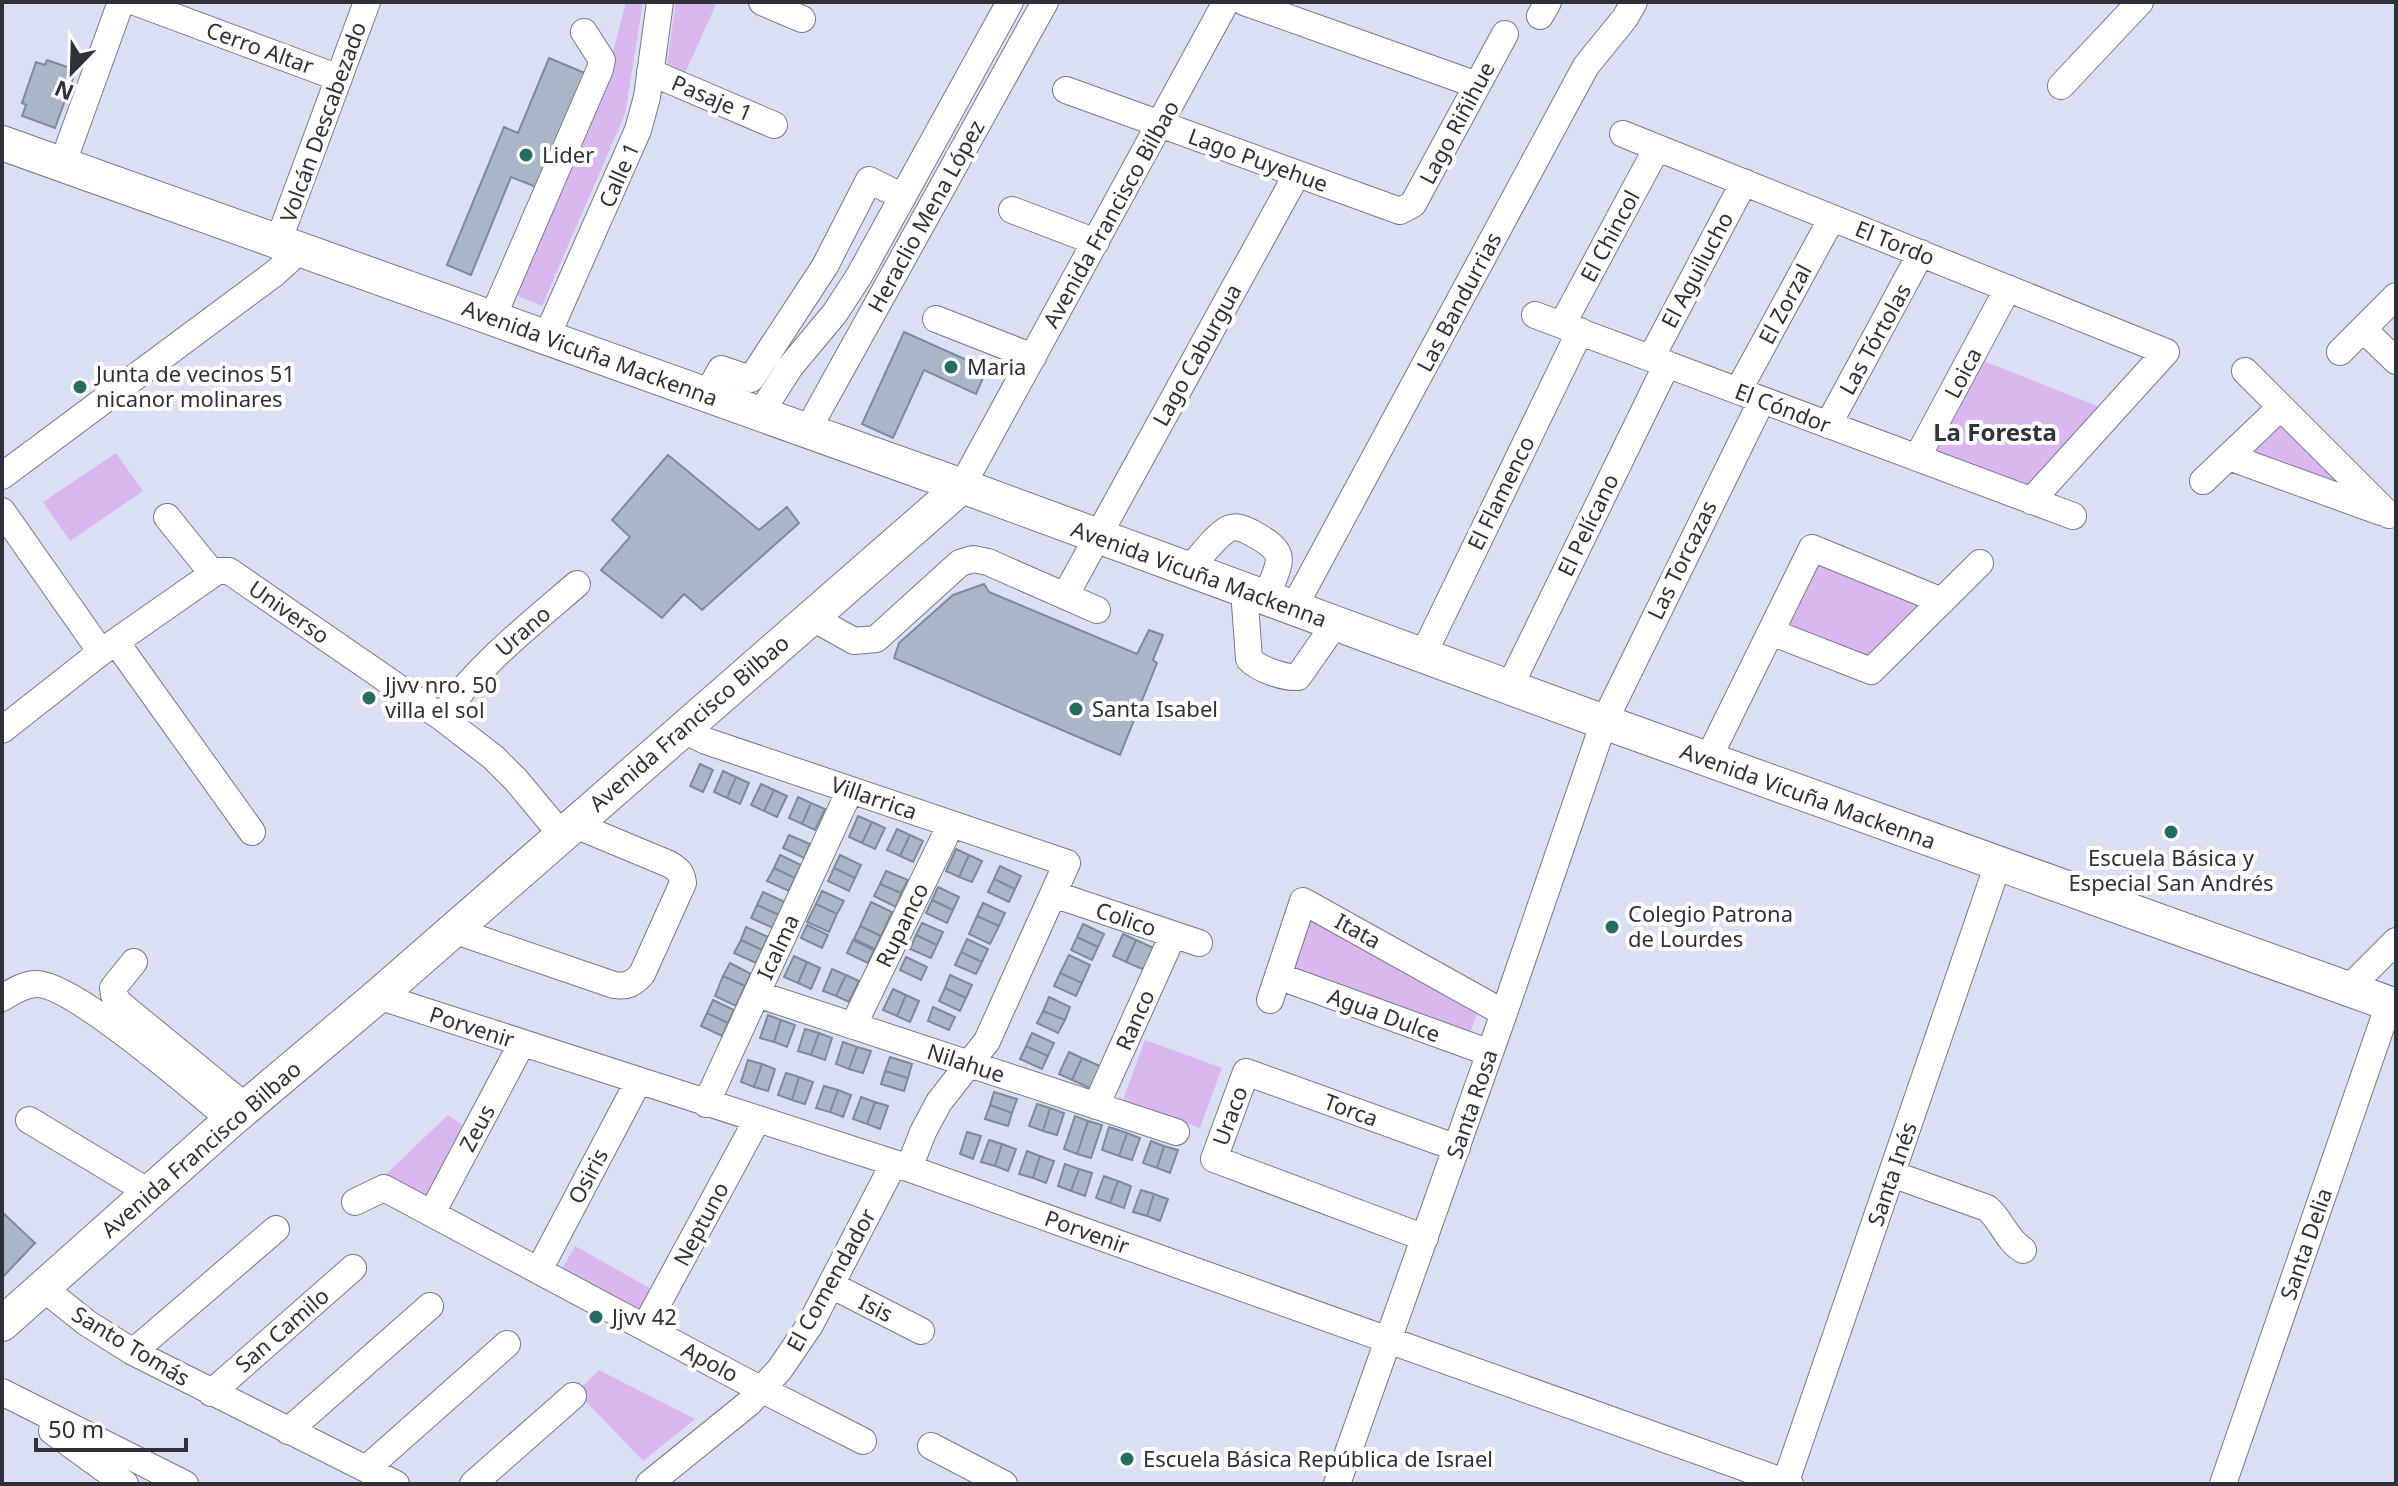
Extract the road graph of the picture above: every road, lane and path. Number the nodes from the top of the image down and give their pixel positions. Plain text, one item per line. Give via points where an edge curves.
1 (121, 2) edge
2 (135, 2) edge
3 (367, 2) edge
4 (660, 2) edge
5 (762, 2) edge
6 (1010, 2) edge
7 (1045, 2) edge
8 (1226, 2) edge
9 (1244, 2) edge
10 (1634, 2) edge
11 (2140, 2) edge
12 (802, 19) dead end
13 (584, 32) dead end
14 (1505, 34) dead end
15 (976, 63) junction
16 (650, 72) junction
17 (1005, 73) junction
18 (339, 78) junction
19 (1477, 85) junction
20 (2061, 86) dead end
21 (1066, 90) dead end
22 (1160, 124) junction
23 (774, 125) dead end
24 (1623, 134) dead end
25 (2, 143) edge
26 (1657, 148) junction
27 (62, 165) junction
28 (1297, 174) junction
29 (1744, 182) junction
30 (903, 197) junction
31 (1012, 210) dead end
32 (1405, 210) joint
33 (1832, 218) junction
34 (1096, 242) junction
35 (289, 246) junction
36 (1921, 253) junction
37 (2008, 288) junction
38 (2396, 296) edge
39 (1535, 315) dead end
40 (492, 319) junction
41 (936, 319) dead end
42 (1571, 328) junction
43 (2363, 329) junction
44 (546, 338) junction
45 (807, 345) junction
46 (2340, 352) dead end
47 (1033, 357) junction
48 (1659, 361) junction
49 (2396, 361) edge
50 (845, 362) junction
51 (2245, 371) dead end
52 (707, 395) junction
53 (1750, 395) junction
54 (2281, 407) junction
55 (760, 414) junction
56 (1828, 425) junction
57 (807, 431) junction
58 (2229, 457) junction
59 (1917, 458) junction
60 (2, 476) edge
61 (2203, 481) dead end
62 (962, 486) junction
63 (2031, 501) junction
64 (2, 511) edge
65 (2073, 516) dead end
66 (2393, 516) edge
67 (167, 517) dead end
68 (1097, 535) junction
69 (1980, 563) dead end
70 (1188, 570) junction
71 (213, 574) junction
72 (577, 584) dead end
73 (1065, 596) junction
74 (1268, 599) junction
75 (1942, 601) junction
76 (1097, 610) dead end
77 (811, 617) junction
78 (1335, 624) junction
79 (1771, 632) junction
80 (109, 647) junction
81 (1423, 655) junction
82 (1510, 686) junction
83 (441, 717) junction
84 (1604, 722) junction
85 (3, 726) edge
86 (682, 729) junction
87 (1708, 759) junction
88 (850, 790) junction
89 (951, 824) junction
90 (567, 829) junction
91 (252, 832) dead end
92 (1067, 863) joint
93 (1998, 864) junction
94 (1053, 894) junction
95 (453, 930) junction
96 (1173, 935) junction
97 (2396, 941) edge
98 (1199, 943) dead end
99 (134, 962) dead end
100 (1274, 988) joint
101 (2348, 989) junction
102 (757, 994) junction
103 (378, 996) junction
104 (2, 998) edge
105 (2393, 1005) edge
106 (1504, 1013) junction
107 (853, 1026) junction
108 (522, 1043) junction
109 (1490, 1053) junction
110 (969, 1064) junction
111 (1246, 1072) joint
112 (638, 1082) junction
113 (706, 1104) junction
114 (1096, 1106) junction
115 (239, 1113) junction
116 (29, 1120) dead end
117 (757, 1120) junction
118 (1176, 1132) dead end
119 (1457, 1148) junction
120 (902, 1166) junction
121 (1892, 1174) junction
122 (148, 1195) junction
123 (355, 1202) dead end
124 (432, 1213) junction
125 (276, 1229) dead end
126 (1425, 1238) junction
127 (2023, 1250) dead end
128 (353, 1268) dead end
129 (539, 1270) junction
130 (831, 1285) junction
131 (43, 1288) junction
132 (430, 1306) dead end
133 (2, 1324) edge
134 (645, 1327) junction
135 (921, 1331) dead end
136 (1389, 1340) junction
137 (507, 1344) dead end
138 (133, 1352) junction
139 (763, 1390) junction
140 (2, 1392) edge
141 (211, 1393) junction
142 (573, 1396) dead end
143 (288, 1431) junction
144 (863, 1441) dead end
145 (931, 1446) dead end
146 (366, 1469) junction
147 (125, 1484) edge
148 (185, 1484) edge
149 (396, 1484) edge
150 (473, 1484) edge
151 (649, 1484) edge
152 (1004, 1484) edge
153 (1337, 1484) edge
154 (1787, 1484) edge
155 (2223, 1484) edge

1 - 27 street
2 - 18 street, Cerro Altar
3 - 18 street, Volcán Descabezado
4 - 16 street, Calle 1
5 - 12 street
6 - 15 street, Heraclio Mena López
7 - 17 street, Heraclio Mena López
8 - 22 street, Avenida Francisco Bilbao
9 - 19 street
10 - 74 street, Las Bandurrias via 1586,66
11 - 20 street
13 - 40 street via 602,60 600,69
14 - 19 street, Lago Riñihue
15 - 17 street via 994,57
15 - 30 street, Heraclio Mena López
16 - 23 street, Pasaje 1
16 - 44 street, Calle 1 via 631,148
17 - 50 street, Heraclio Mena López
18 - 35 street, Volcán Descabezado
19 - 32 street, Lago Riñihue
21 - 22 street, Lago Puyehue
22 - 28 street, Lago Puyehue
22 - 34 street, Avenida Francisco Bilbao
24 - 26 street, El Tordo
25 - 27 main road, Avenida Vicuña Mackenna
26 - 29 street, El Tordo
26 - 42 street, El Chincol
27 - 35 main road, Avenida Vicuña Mackenna
28 - 32 street, Lago Puyehue
28 - 68 street, Lago Caburgua
29 - 33 street, El Tordo
29 - 48 street, El Aguilucho
30 - 45 street, Heraclio Mena López via 847,295
30 - 52 street via 869,180 825,266 751,379 721,369
31 - 34 street
33 - 36 street, El Tordo
33 - 53 street, El Zorzal
34 - 47 street, Avenida Francisco Bilbao
35 - 40 main road, Avenida Vicuña Mackenna
35 - 60 street via 275,273
36 - 37 street, El Tordo
36 - 56 street, Las Tórtolas
37 - 59 street, Loica
37 - 63 street, El Tordo via 2166,352
38 - 43 street
39 - 42 street, El Cóndor
40 - 44 main road, Avenida Vicuña Mackenna
41 - 47 street
42 - 48 street, El Cóndor
42 - 81 street, El Flamenco
43 - 46 street
43 - 49 street
44 - 52 main road, Avenida Vicuña Mackenna
45 - 50 street via 817,367 836,369
45 - 55 street, Heraclio Mena López
47 - 62 street, Avenida Francisco Bilbao
48 - 53 street, El Cóndor
48 - 82 street, El Pelícano
50 - 57 street, Heraclio Mena López
51 - 54 street
52 - 55 main road, Avenida Vicuña Mackenna
53 - 56 street, El Cóndor
53 - 84 street, Las Torcazas
54 - 58 street
54 - 66 street
55 - 57 main road, Avenida Vicuña Mackenna
56 - 59 street, El Cóndor
57 - 62 main road, Avenida Vicuña Mackenna
58 - 61 street
58 - 66 street
59 - 63 street, El Cóndor
62 - 68 main road, Avenida Vicuña Mackenna
62 - 77 main road, Avenida Francisco Bilbao
63 - 65 street, El Cóndor
64 - 80 street
67 - 71 street
68 - 70 main road, Avenida Vicuña Mackenna
68 - 73 street, Lago Caburgua
69 - 75 street
70 - 74 main road, Avenida Vicuña Mackenna
70 - 74 street via 1227,530 1240,528 1278,552
71 - 80 street
71 - 83 street, Universo via 233,574
72 - 83 street, Urano via 493,656
73 - 76 street
73 - 77 street via 973,559 960,563 876,639 854,641
74 - 78 main road, Avenida Vicuña Mackenna
74 - 78 street via 1249,659 1253,664 1298,677
75 - 79 street via 1871,671
75 - 79 street via 1812,548
77 - 86 main road, Avenida Francisco Bilbao
78 - 81 main road, Avenida Vicuña Mackenna
79 - 87 street
80 - 85 street
80 - 91 street
81 - 82 main road, Avenida Vicuña Mackenna
82 - 84 main road, Avenida Vicuña Mackenna
83 - 90 street, Universo
84 - 87 main road, Avenida Vicuña Mackenna
84 - 106 street, Santa Rosa
86 - 88 street, Villarrica
86 - 90 main road, Avenida Francisco Bilbao
87 - 93 main road, Avenida Vicuña Mackenna
88 - 89 street, Villarrica
88 - 102 street, Icalma
89 - 92 street, Villarrica
89 - 107 street, Rupanco
90 - 95 main road, Avenida Francisco Bilbao
90 - 95 street via 669,864 682,875 683,883 635,982 614,985
92 - 94 street, El Comendador
93 - 101 main road, Avenida Vicuña Mackenna
93 - 121 street, Santa Inés
94 - 96 street, Colico
94 - 110 street, El Comendador via 993,1030
95 - 103 main road, Avenida Francisco Bilbao
96 - 98 street, Colico
96 - 114 street, Ranco
97 - 101 street
99 - 115 street via 113,988 119,1003
100 - 106 street, Itata via 1303,901
100 - 109 street, Agua Dulce
101 - 105 main road, Avenida Vicuña Mackenna
102 - 107 street, Nilahue
102 - 113 street, Icalma
103 - 108 street, Porvenir
103 - 115 main road, Avenida Francisco Bilbao
104 - 115 street via 34,984 66,992
105 - 155 street, Santa Delia
106 - 109 street, Santa Rosa
107 - 110 street, Nilahue
108 - 112 street, Porvenir
108 - 124 street, Zeus
109 - 119 street, Santa Rosa
110 - 114 street, Nilahue
110 - 120 street, El Comendador
111 - 119 street, Torca
111 - 126 street, Uraco via 1214,1159
112 - 113 street, Porvenir
112 - 129 street, Osiris
113 - 117 street, Porvenir
114 - 118 street, Nilahue
115 - 122 main road, Avenida Francisco Bilbao
116 - 122 street
117 - 120 street, Porvenir
117 - 134 street, Neptuno
119 - 126 street, Santa Rosa
120 - 130 street, El Comendador
120 - 136 street, Porvenir
121 - 127 street via 1987,1208
121 - 154 street, Santa Inés
122 - 131 main road, Avenida Francisco Bilbao
123 - 124 street, Apolo via 384,1188
124 - 129 street, Apolo
125 - 138 street
126 - 136 street, Santa Rosa
128 - 141 street, San Camilo
129 - 134 street, Apolo
130 - 135 street, Isis
130 - 139 street, El Comendador via 796,1348
131 - 133 main road, Avenida Francisco Bilbao
131 - 138 street, Santo Tomás
132 - 143 street
134 - 139 street, Apolo
136 - 153 street, Santa Rosa
136 - 154 street, Porvenir
137 - 146 street
138 - 141 street, Santo Tomás
139 - 144 street, Apolo
139 - 151 street, El Comendador
140 - 147 street
140 - 148 street
141 - 143 street, Santo Tomás
142 - 150 street
143 - 146 street, Santo Tomás
145 - 152 street
146 - 149 street, Santo Tomás

